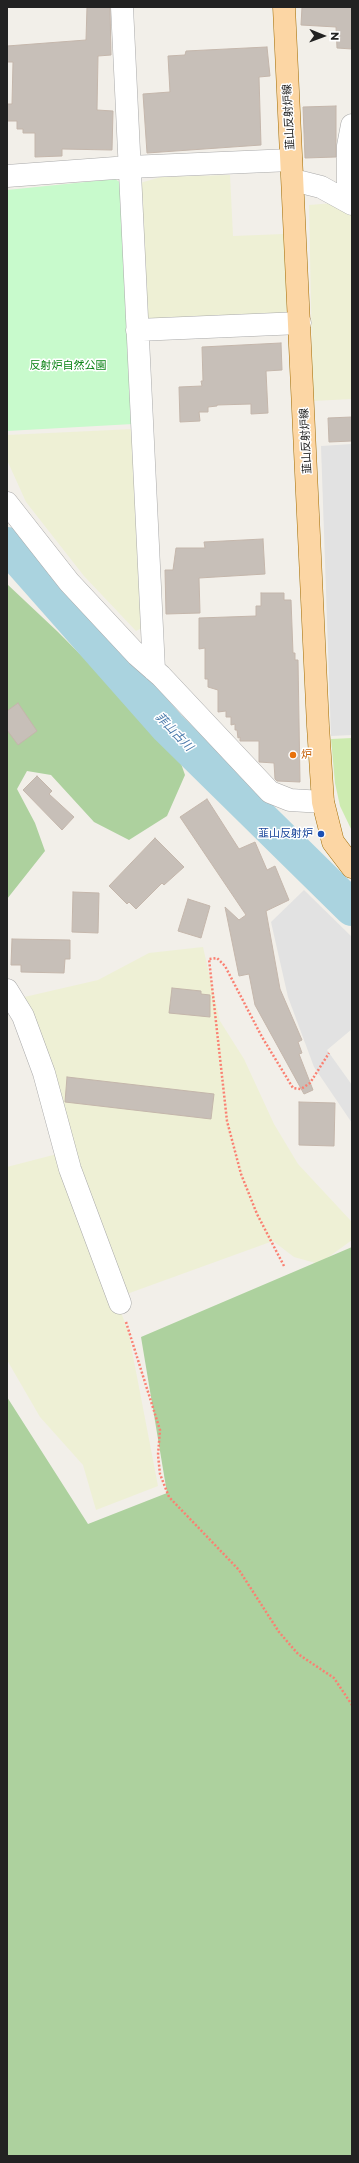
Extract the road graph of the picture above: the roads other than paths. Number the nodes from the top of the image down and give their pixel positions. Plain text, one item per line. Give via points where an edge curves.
1 (122, 7) edge
2 (284, 7) edge
3 (352, 124) edge
4 (129, 167) junction
5 (292, 170) junction
6 (7, 176) edge
7 (350, 202) edge
8 (300, 323) junction
9 (137, 330) junction
10 (7, 503) edge
11 (154, 670) junction
12 (323, 802) junction
13 (352, 867) edge
14 (7, 990) edge
15 (120, 1303) road end

1 - 4 street
2 - 5 main road, 韮山反射炉線
3 - 7 street via 348,146
4 - 5 street
4 - 6 street
4 - 9 street
5 - 7 street via 315,185
5 - 8 main road, 韮山反射炉線
8 - 9 street
8 - 12 main road, 韮山反射炉線
9 - 11 street
10 - 11 street via 70,582
11 - 12 street via 270,792 290,800
12 - 13 main road, 韮山反射炉線 via 333,842
14 - 15 street via 23,1016 44,1073 70,1169

